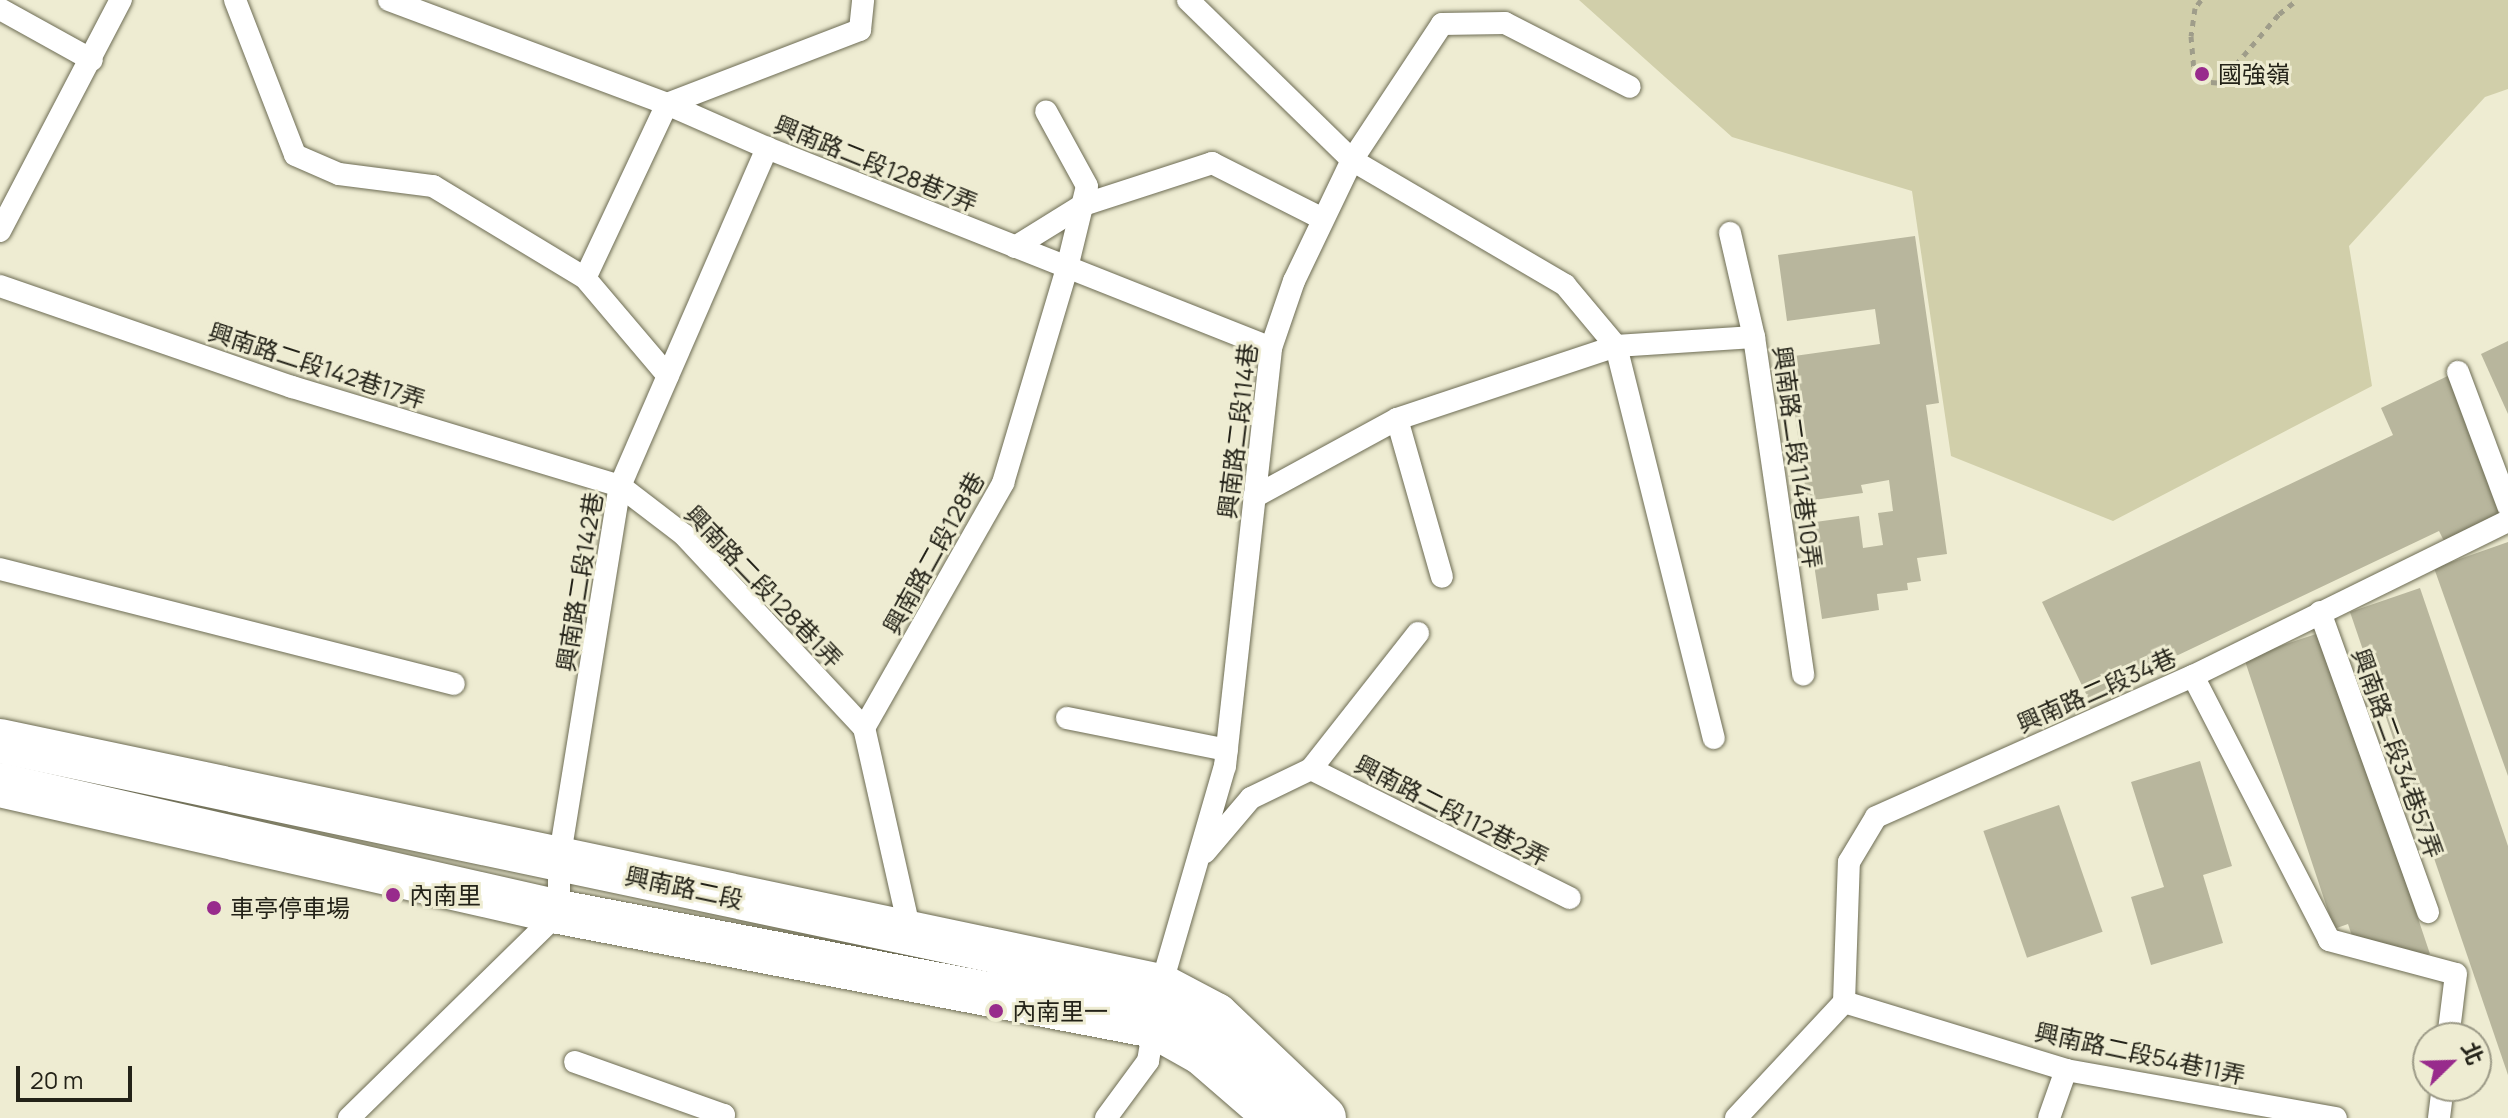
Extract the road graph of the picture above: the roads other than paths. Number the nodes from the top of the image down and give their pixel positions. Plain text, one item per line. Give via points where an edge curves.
1 (121, 0) edge
2 (235, 0) edge
3 (389, 0) edge
4 (863, 0) edge
5 (1188, 0) edge
6 (0, 9) edge
7 (92, 60) junction
8 (1630, 87) dead end
9 (667, 104) junction
10 (1046, 111) dead end
11 (767, 148) junction
12 (1352, 160) junction
13 (1083, 205) junction
14 (1323, 219) junction
15 (0, 231) edge
16 (1730, 233) dead end
17 (1015, 247) junction
18 (1067, 268) junction
19 (585, 278) junction
20 (0, 286) edge
21 (1754, 337) junction
22 (1616, 346) junction
23 (1271, 348) junction
24 (2458, 372) dead end
25 (668, 376) junction
26 (1397, 419) junction
27 (620, 486) junction
28 (1254, 497) junction
29 (2508, 506) edge
30 (2508, 521) edge
31 (0, 569) edge
32 (1442, 577) dead end
33 (2320, 612) junction
34 (1418, 633) dead end
35 (1803, 674) dead end
36 (2193, 676) junction
37 (454, 684) dead end
38 (1067, 718) dead end
39 (864, 728) junction
40 (1714, 738) dead end
41 (0, 741) edge
42 (1227, 750) junction
43 (1311, 769) junction
44 (0, 785) edge
45 (1199, 859) junction
46 (559, 861) junction
47 (1570, 898) dead end
48 (559, 912) junction
49 (2428, 912) dead end
50 (907, 956) junction
51 (1844, 1002) junction
52 (1158, 1006) junction
53 (2450, 1022) edge
54 (575, 1062) dead end
55 (2066, 1070) junction
56 (349, 1118) edge
57 (721, 1118) edge
58 (1106, 1118) edge
59 (1277, 1118) edge
60 (1324, 1118) edge
61 (1736, 1118) edge
62 (2049, 1118) edge
63 (2336, 1118) edge

1 - 7 lane
2 - 19 lane via 295,155 339,174 433,186
3 - 9 lane, 興南路二段128巷7弄
4 - 9 lane via 860,30
5 - 12 lane
6 - 7 lane
7 - 15 lane
8 - 12 lane, 興南路二段114巷 via 1505,23 1442,24
9 - 11 lane, 興南路二段128巷7弄
9 - 19 lane
10 - 13 lane, 興南路二段128巷 via 1087,186
11 - 17 lane, 興南路二段128巷7弄
11 - 25 lane, 興南路二段142巷
12 - 14 lane, 興南路二段114巷
12 - 22 lane via 1565,285
13 - 14 lane via 1212,163
13 - 17 lane
13 - 18 lane, 興南路二段128巷
14 - 23 lane, 興南路二段114巷
16 - 21 lane
17 - 18 lane, 興南路二段128巷7弄
18 - 23 lane, 興南路二段128巷7弄
18 - 39 lane, 興南路二段128巷 via 1003,483
19 - 25 lane
20 - 27 lane, 興南路二段142巷17弄 via 292,387
21 - 22 lane, 興南路二段114巷10弄
21 - 35 lane, 興南路二段114巷10弄
22 - 26 lane, 興南路二段114巷10弄
22 - 40 lane
23 - 28 lane, 興南路二段114巷
24 - 29 lane
25 - 27 lane, 興南路二段142巷
26 - 28 lane, 興南路二段114巷10弄
26 - 32 lane
27 - 39 lane, 興南路二段128巷1弄 via 684,535
27 - 46 lane, 興南路二段142巷
28 - 42 lane, 興南路二段114巷
30 - 33 lane, 興南路二段34巷
31 - 37 lane
33 - 36 lane, 興南路二段34巷
33 - 49 lane, 興南路二段34巷57弄
34 - 43 lane
36 - 51 lane, 興南路二段34巷 via 1876,817 1849,862
36 - 53 lane via 2329,940 2456,974
38 - 42 lane
39 - 50 lane
41 - 46 street, 興南路二段
42 - 45 lane, 興南路二段114巷
43 - 45 lane via 1251,798
43 - 47 lane, 興南路二段112巷2弄
44 - 48 street, 興南路二段
45 - 52 lane, 興南路二段114巷
46 - 48 lane, 興南路二段142巷
46 - 50 street, 興南路二段
48 - 50 street, 興南路二段
48 - 56 lane
50 - 52 street, 興南路二段
51 - 55 lane, 興南路二段54巷11弄
51 - 61 lane
52 - 58 lane, 興南路二段114巷 via 1148,1061
52 - 59 street, 興南路二段 via 1202,1053
52 - 60 street, 興南路二段 via 1216,1015
54 - 57 lane via 724,1115
55 - 62 lane
55 - 63 lane, 興南路二段54巷11弄

